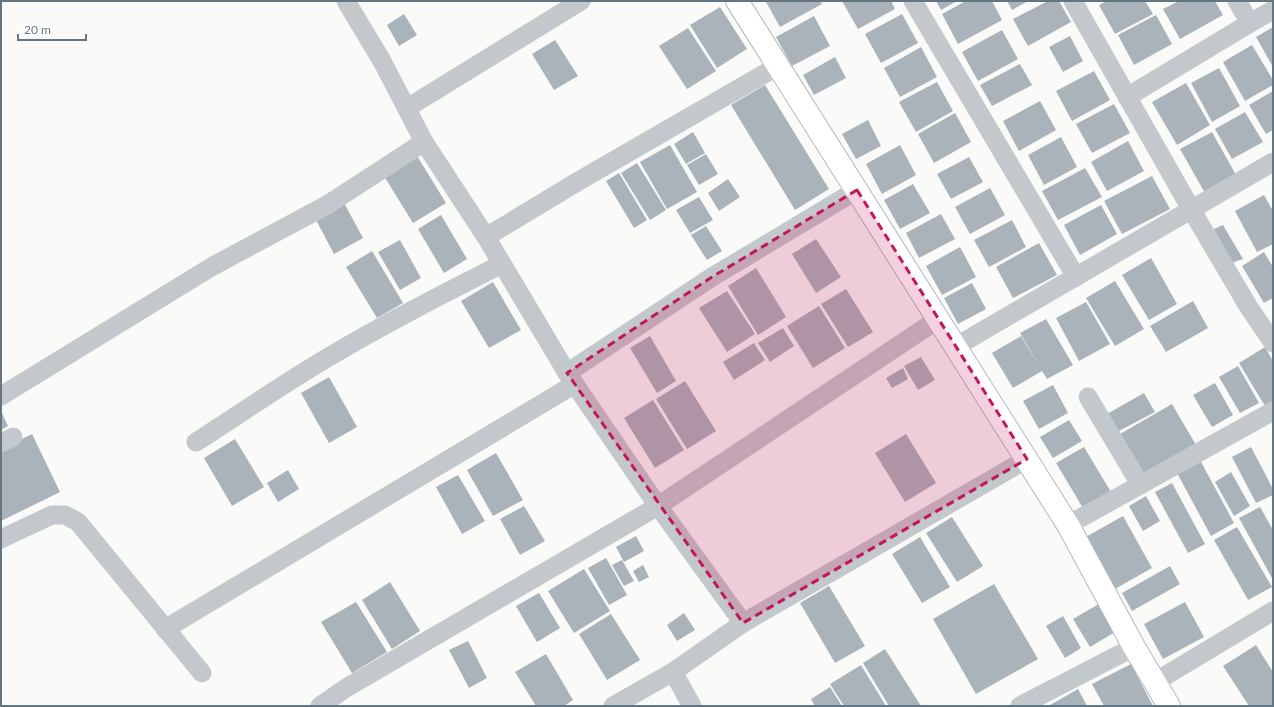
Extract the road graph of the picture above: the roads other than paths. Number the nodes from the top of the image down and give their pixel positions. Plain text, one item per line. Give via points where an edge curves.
1 (346, 1) edge
2 (581, 1) edge
3 (738, 1) edge
4 (913, 1) edge
5 (1073, 1) edge
6 (1237, 1) edge
7 (1273, 10) edge
8 (1250, 23) junction
9 (778, 66) junction
10 (1127, 97) junction
11 (407, 108) junction
12 (424, 142) junction
13 (1273, 162) edge
14 (857, 190) junction
15 (1191, 209) junction
16 (486, 237) junction
17 (502, 264) junction
18 (1076, 277) junction
19 (937, 320) junction
20 (1273, 343) edge
21 (955, 347) junction
22 (572, 378) junction
23 (1, 396) edge
24 (1088, 397) dead end
25 (1273, 411) edge
26 (196, 442) dead end
27 (1027, 459) junction
28 (1140, 484) junction
29 (658, 506) junction
30 (1068, 524) junction
31 (1, 539) edge
32 (1273, 611) edge
33 (743, 624) junction
34 (165, 629) junction
35 (1134, 646) junction
36 (673, 672) junction
37 (202, 673) dead end
38 (1155, 682) junction
39 (320, 706) edge
40 (613, 706) edge
41 (692, 706) edge
42 (1020, 706) edge
43 (1168, 706) edge

1 - 11 street
2 - 11 street
3 - 9 street
4 - 18 street
5 - 10 street
6 - 8 street
7 - 8 street
8 - 10 street
9 - 14 street
9 - 16 street
10 - 15 street
11 - 12 street
12 - 16 street
12 - 23 street via 327,205 213,266
13 - 15 street
14 - 19 street
14 - 22 street via 712,277
15 - 18 street
15 - 20 street via 1248,306
16 - 17 street
17 - 22 street
17 - 26 street via 412,309 344,348
18 - 21 street
19 - 21 street
19 - 29 street
21 - 27 street
22 - 29 street
22 - 34 street
24 - 28 street
25 - 28 street
27 - 30 street
27 - 33 street
28 - 30 street
29 - 33 street
29 - 39 street via 352,684
30 - 35 street
31 - 34 street via 52,515 65,515 78,522
32 - 38 street
33 - 36 street
34 - 37 street
35 - 38 street
35 - 42 street
36 - 40 street
36 - 41 street
38 - 43 street

